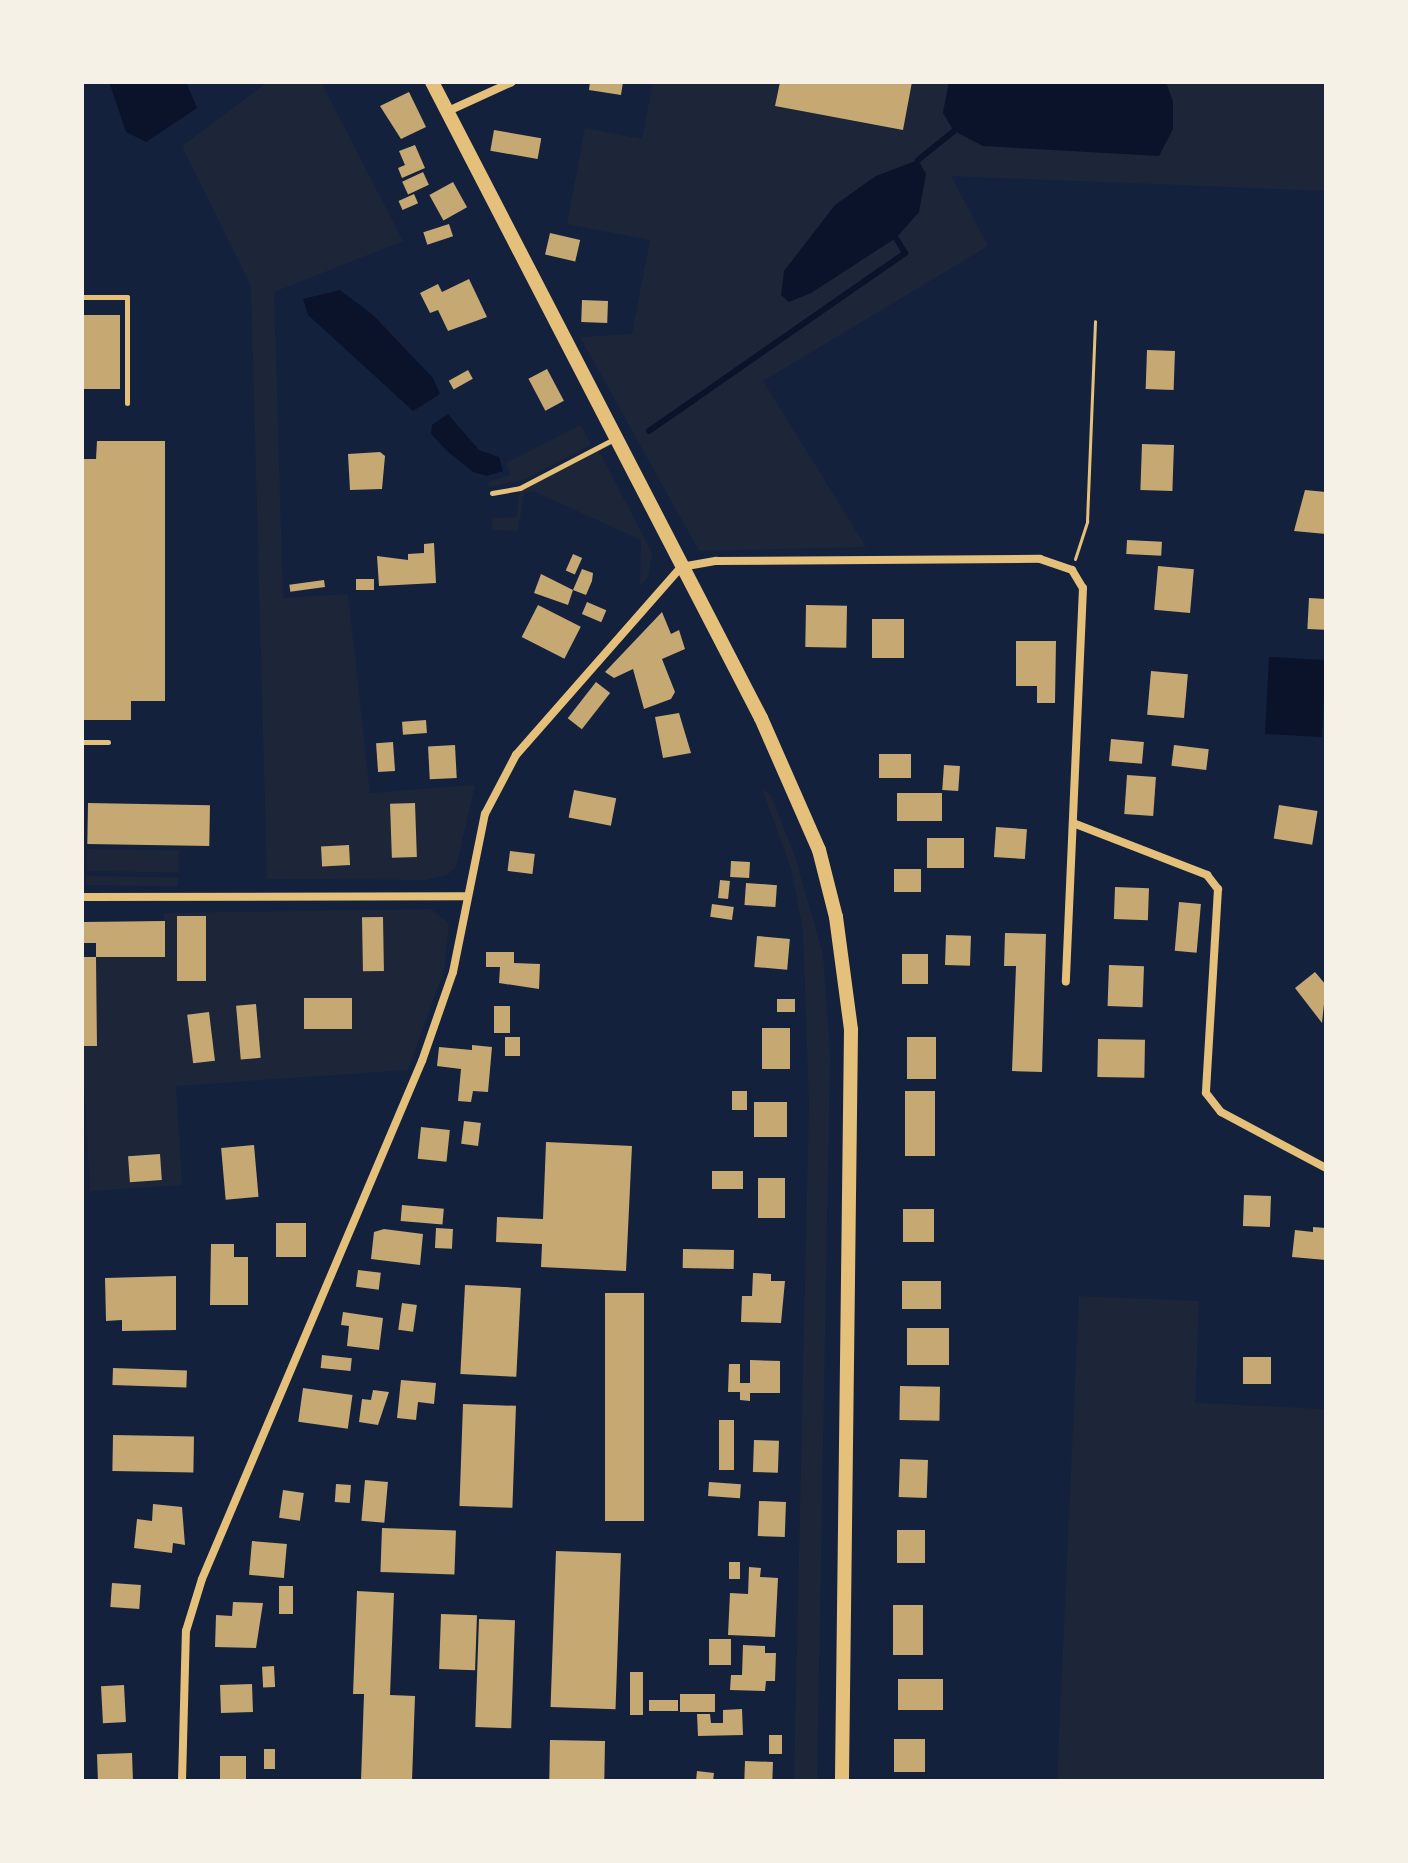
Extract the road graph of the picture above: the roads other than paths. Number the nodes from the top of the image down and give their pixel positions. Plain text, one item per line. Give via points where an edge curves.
1 (432, 82) edge
2 (512, 82) edge
3 (446, 112) junction
4 (82, 297) edge
5 (127, 403) dead end
6 (615, 439) junction
7 (492, 493) dead end
8 (681, 567) junction
9 (82, 742) edge
10 (108, 742) dead end
11 (1073, 823) junction
12 (465, 896) junction
13 (82, 897) edge
14 (1066, 982) dead end
15 (1326, 1168) edge
16 (182, 1781) edge
17 (842, 1781) edge

1 - 3 street
2 - 3 street
3 - 6 street
4 - 5 lane via 127,297
6 - 7 lane via 520,488
6 - 8 street
8 - 11 street via 716,561 1040,559 1072,570 1083,588
8 - 12 street via 516,755 485,814
8 - 17 street via 761,718 819,850 849,990
9 - 10 lane
11 - 14 street
11 - 15 street via 1207,875 1218,889 1206,1093 1221,1112
12 - 13 street
12 - 16 street via 453,972 422,1061 202,1579 186,1631

